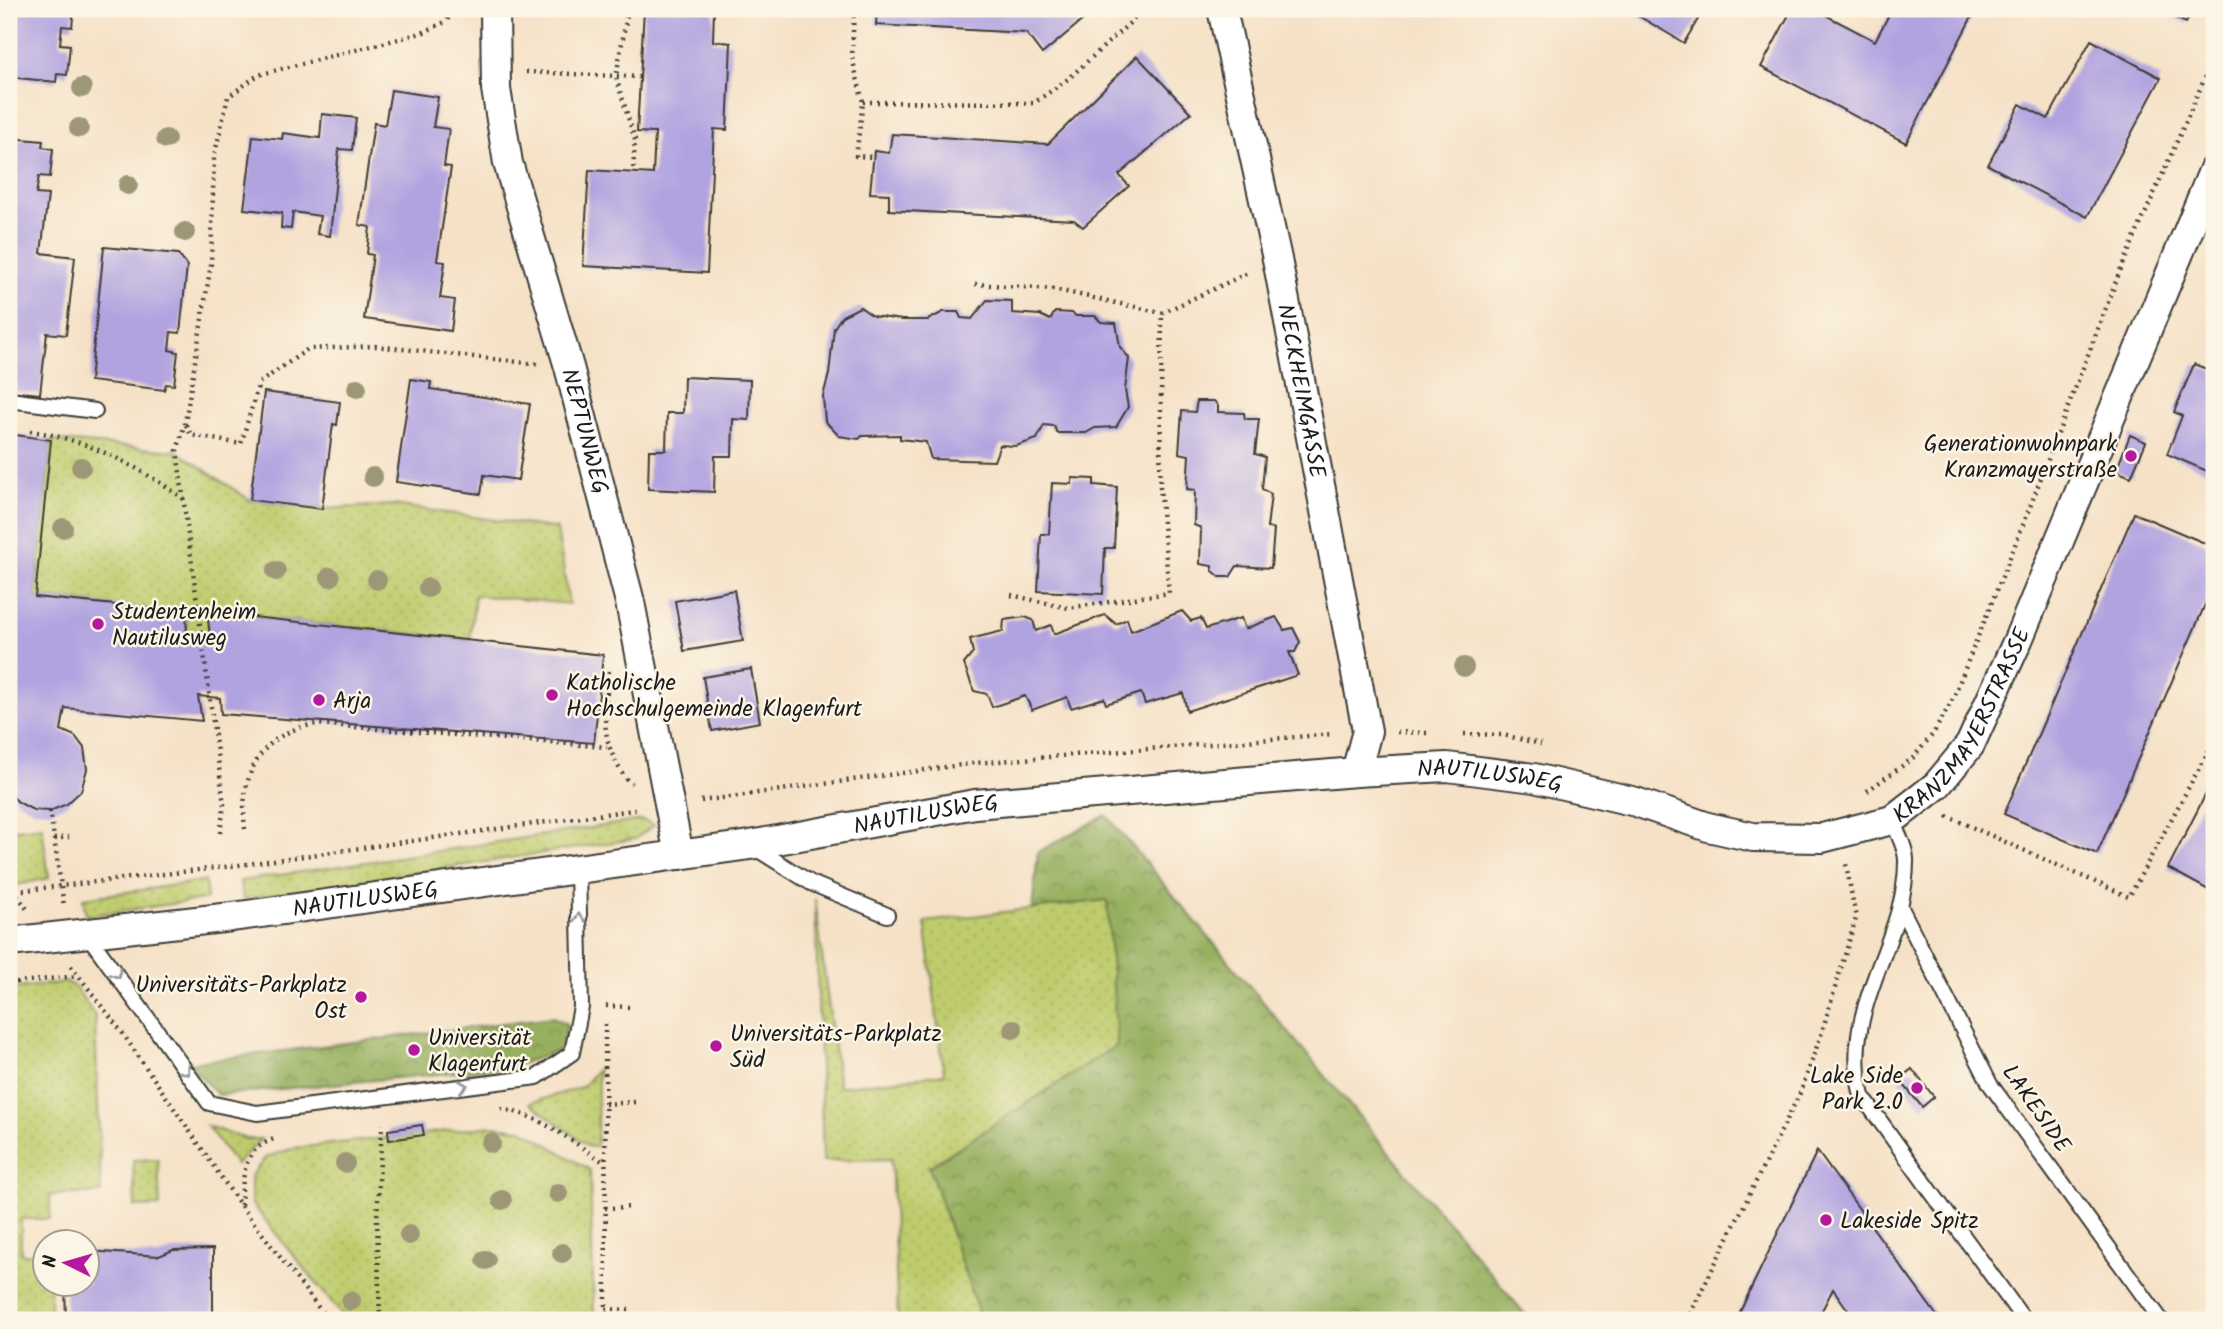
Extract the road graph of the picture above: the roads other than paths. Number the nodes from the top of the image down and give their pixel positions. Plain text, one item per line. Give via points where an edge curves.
1 (495, 9) edge
2 (1222, 9) edge
3 (2214, 169) edge
4 (9, 401) edge
5 (95, 411) dead end
6 (1356, 772) junction
7 (1892, 820) junction
8 (1840, 835) joint
9 (750, 845) junction
10 (679, 855) junction
11 (578, 869) junction
12 (1900, 906) junction
13 (887, 915) dead end
14 (87, 934) junction
15 (9, 942) edge
16 (2024, 1320) edge
17 (2161, 1320) edge

1 - 10 street, NEPTUNWEG via 495,70 508,163 569,367 630,602
2 - 6 street, NECKHEIMGASSE via 1277,259 1367,732
3 - 7 street, KRANZMAYERSTRASSE via 2018,640 1969,745 1937,785
4 - 5 lane
6 - 8 street, NAUTILUSWEG via 1447,767 1521,776 1636,802 1707,827 1753,837
6 - 9 street, NAUTILUSWEG via 975,804
7 - 8 street, KRANZMAYERSTRASSE
7 - 12 lane via 1906,858
9 - 10 street, NAUTILUSWEG
9 - 13 lane via 811,883
10 - 11 street, NAUTILUSWEG
11 - 14 street, NAUTILUSWEG
14 -> 11 lane via 209,1103 257,1113 537,1077 572,1053 581,1007
12 - 16 lane via 1871,982 1859,1035 1855,1070 1861,1096
12 - 17 lane, LAKESIDE via 1990,1084
14 - 15 street, NAUTILUSWEG

